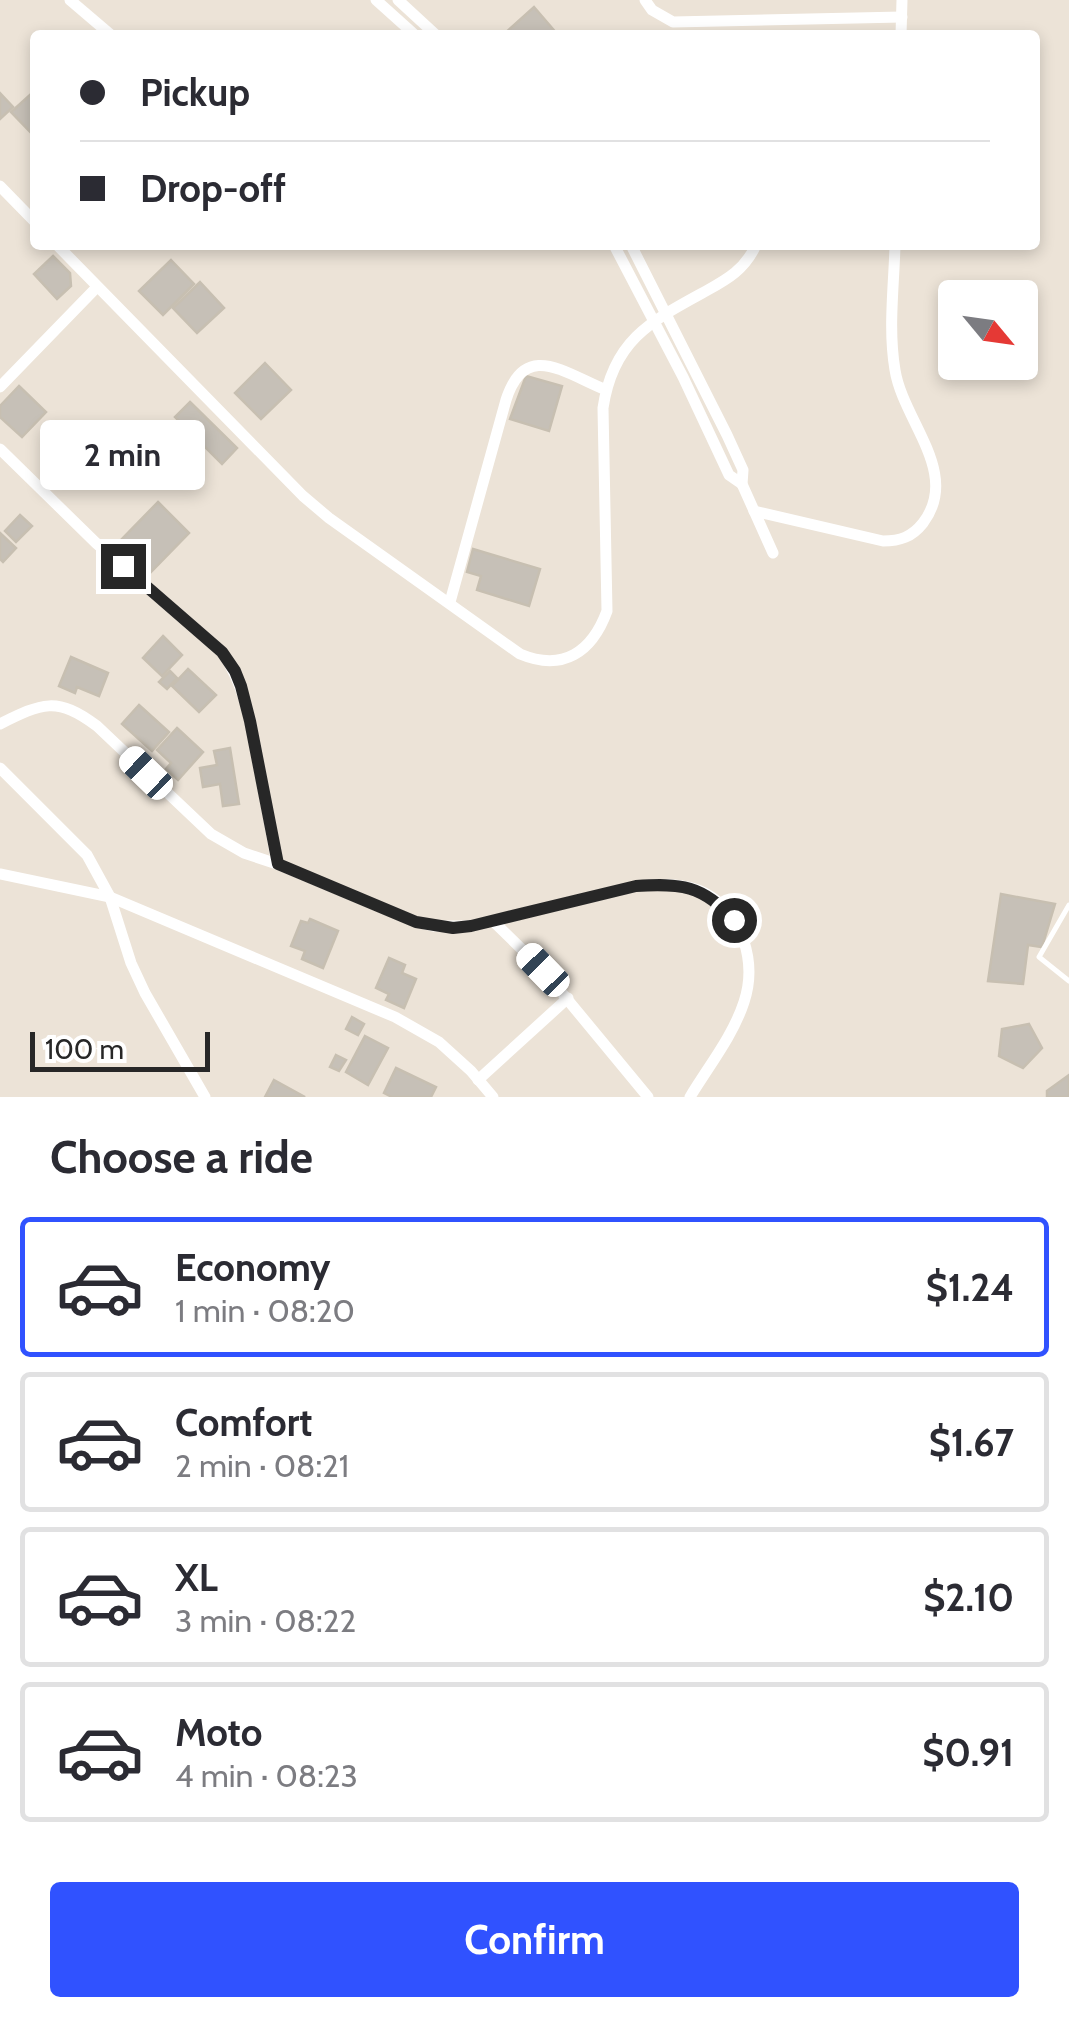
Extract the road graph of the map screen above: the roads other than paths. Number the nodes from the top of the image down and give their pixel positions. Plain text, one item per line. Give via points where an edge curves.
1 (70, 0) edge
2 (376, 0) edge
3 (398, 0) edge
4 (644, 0) edge
5 (902, 0) edge
6 (902, 16) junction
7 (768, 18) junction
8 (105, 30) edge
9 (409, 30) edge
10 (431, 30) edge
11 (767, 30) edge
12 (901, 30) edge
13 (0, 186) edge
14 (30, 217) edge
15 (62, 250) edge
16 (617, 250) edge
17 (634, 250) edge
18 (754, 250) edge
19 (895, 250) edge
20 (97, 287) junction
21 (666, 312) junction
22 (654, 320) junction
23 (0, 387) edge
24 (606, 390) junction
25 (0, 449) edge
26 (742, 484) junction
27 (754, 511) junction
28 (772, 553) dead end
29 (450, 602) junction
30 (0, 724) edge
31 (0, 768) edge
32 (278, 864) junction
33 (0, 874) edge
34 (110, 897) junction
35 (1069, 905) edge
36 (493, 921) junction
37 (1069, 981) edge
38 (568, 998) junction
39 (478, 1080) junction
40 (205, 1097) edge
41 (492, 1097) edge
42 (648, 1097) edge
43 (690, 1097) edge

1 - 8 street
2 - 9 street
3 - 10 street
4 - 7 street via 673,22
5 - 6 street
6 - 7 street
6 - 12 street
7 - 11 street
13 - 14 street
15 - 20 street
16 - 22 street
17 - 21 street
18 - 21 street via 731,278
19 - 27 street via 892,350 902,397 936,471 930,514 898,541 883,541
20 - 23 street
20 - 29 street via 303,496
21 - 22 street
21 - 26 street via 742,470
22 - 24 street via 632,338
22 - 26 street via 729,475
24 - 29 street via 538,365 520,372 510,386
24 - 29 street via 607,611 590,643 554,662 537,661
25 - 32 street via 235,671
26 - 27 street
27 - 28 street
30 - 32 street via 49,705 81,714 211,834
31 - 34 street via 86,854
32 - 36 street via 416,922 453,928
33 - 34 street
34 - 39 street via 396,1017 438,1042
34 - 40 street via 145,993
35 - 37 lane via 1038,957
36 - 38 street
36 - 43 street via 661,884 704,892 719,903 744,941 749,980 733,1026
38 - 39 street
38 - 42 street
39 - 41 street

